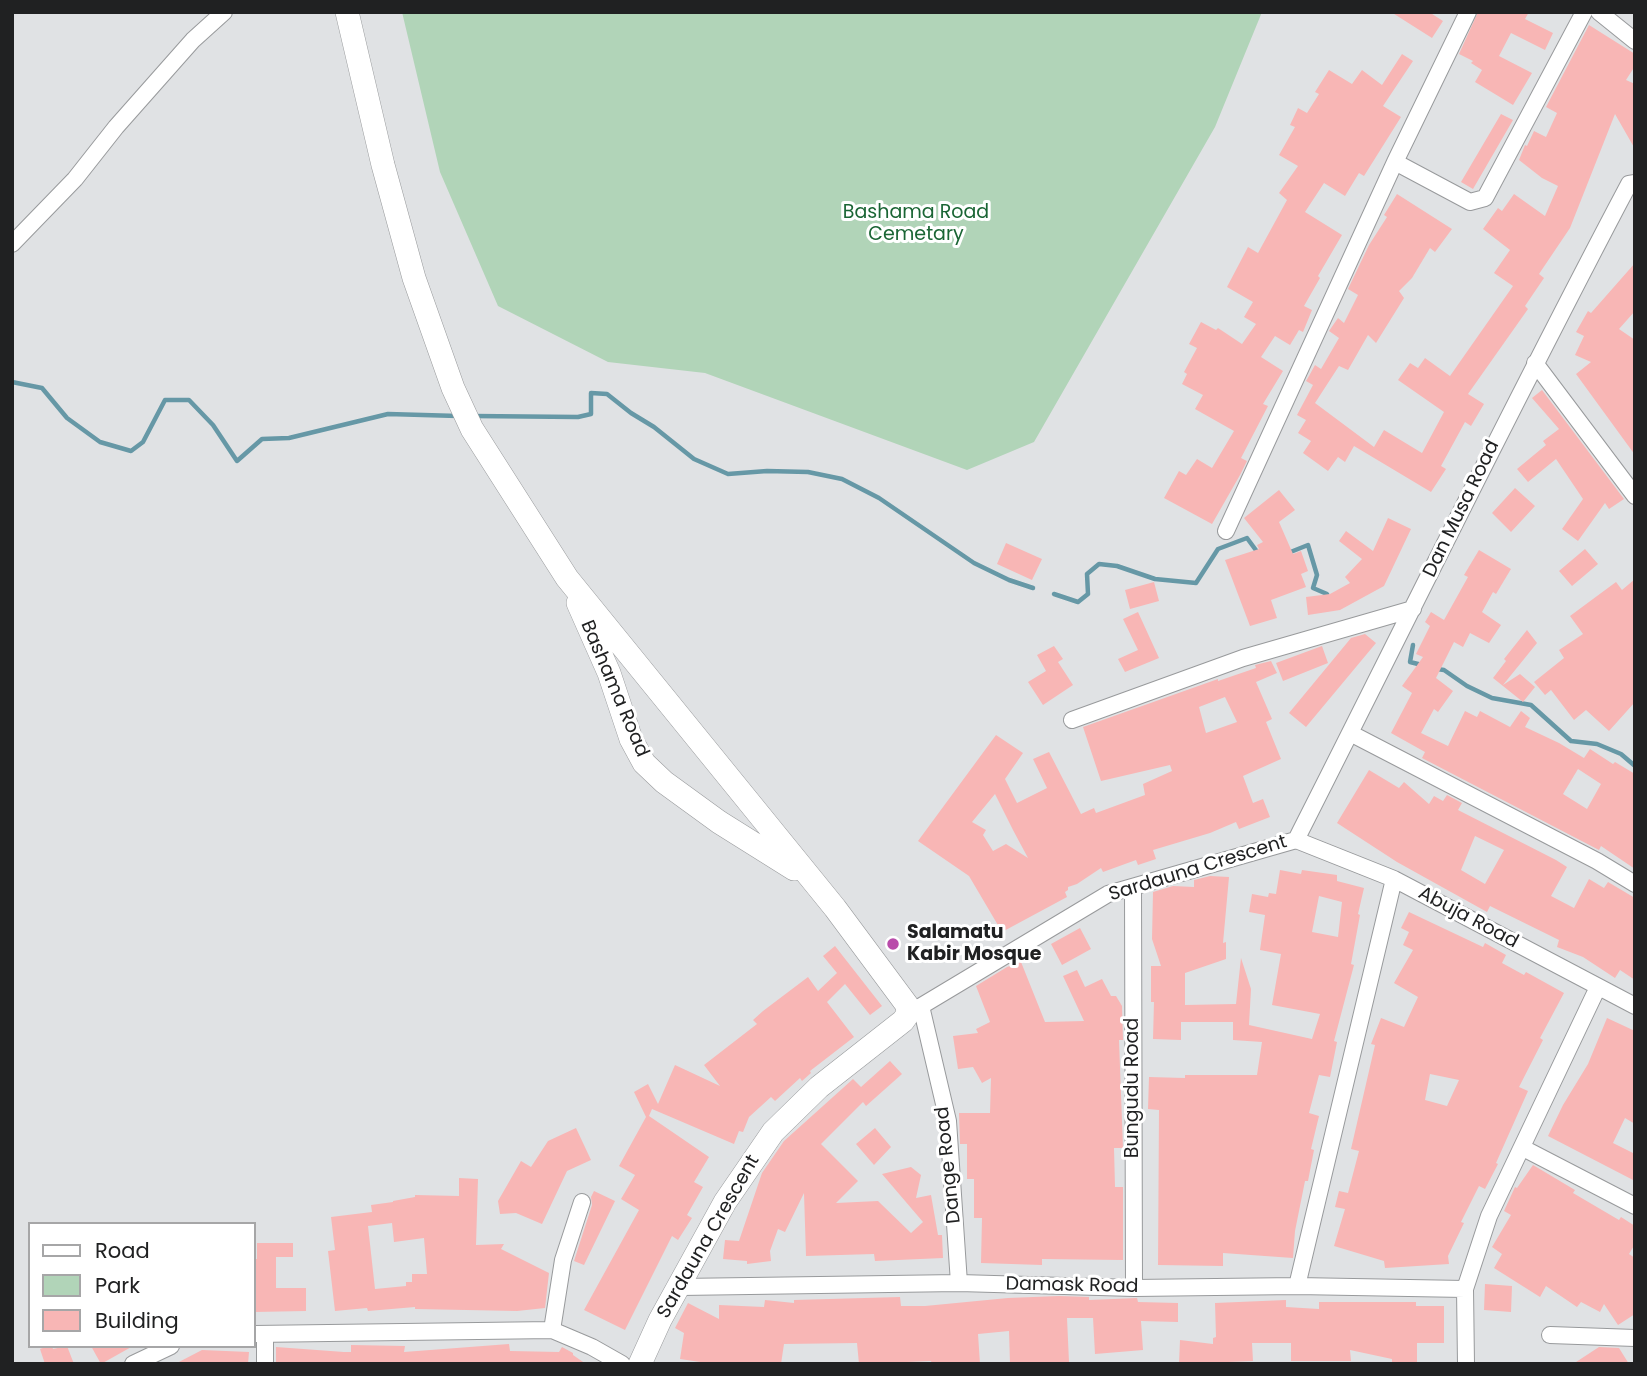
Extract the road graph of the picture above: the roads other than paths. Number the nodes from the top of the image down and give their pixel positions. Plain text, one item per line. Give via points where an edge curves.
1 (224, 12) edge
2 (347, 12) edge
3 (1468, 12) edge
4 (1584, 12) edge
5 (1599, 12) edge
6 (1635, 41) edge
7 (1395, 162) junction
8 (1635, 183) edge
9 (12, 244) edge
10 (1535, 363) junction
11 (1635, 496) edge
12 (1226, 531) dead end
13 (567, 578) junction
14 (1413, 609) junction
15 (1072, 720) dead end
16 (1350, 733) junction
17 (1296, 840) junction
18 (1394, 879) junction
19 (814, 883) junction
20 (1635, 884) edge
21 (1133, 887) junction
22 (1598, 986) junction
23 (1635, 1006) edge
24 (915, 1010) junction
25 (1523, 1148) junction
26 (582, 1202) dead end
27 (1635, 1206) edge
28 (959, 1283) junction
29 (1297, 1286) junction
30 (680, 1287) junction
31 (1134, 1288) junction
32 (1465, 1289) junction
33 (552, 1330) junction
34 (259, 1334) edge
35 (1550, 1335) dead end
36 (1635, 1338) edge
37 (167, 1348) edge
38 (133, 1364) edge
39 (265, 1364) edge
40 (622, 1364) edge
41 (640, 1364) edge
42 (1466, 1364) edge

1 - 9 street via 193,40 75,179
2 - 13 street, Bashama Road via 414,278 453,388 472,429
3 - 7 street
4 - 7 street via 1485,198 1470,202
5 - 6 street
7 - 12 street
8 - 10 street, Dan Musa Road via 1629,184
10 - 11 street
10 - 14 street, Dan Musa Road
13 - 19 street, Bashama Road
13 - 19 street, Bashama Road via 644,763 719,822
14 - 15 street via 1243,658
14 - 16 street, Dan Musa Road
16 - 17 street, Dan Musa Road
16 - 20 street
17 - 18 street, Abuja Road
17 - 21 street, Sardauna Crescent
18 - 22 street, Abuja Road
18 - 29 street
19 - 24 street, Bashama Road
21 - 24 street, Sardauna Crescent via 1108,894
21 - 31 street, Bungudu Road
22 - 23 street, Abuja Road
22 - 25 street
24 - 28 street, Dange Road via 948,1121
24 - 30 street, Sardauna Crescent via 819,1087 773,1132 725,1202
25 - 27 street
25 - 32 street via 1489,1216
26 - 33 street via 562,1259
28 - 30 street, Damask Road
28 - 31 street, Damask Road
29 - 31 street, Damask Road
29 - 32 street, Damask Road
30 - 41 street, Sardauna Crescent
32 - 42 street
33 - 34 street
33 - 40 street
34 - 39 street
35 - 36 street
37 - 38 street

